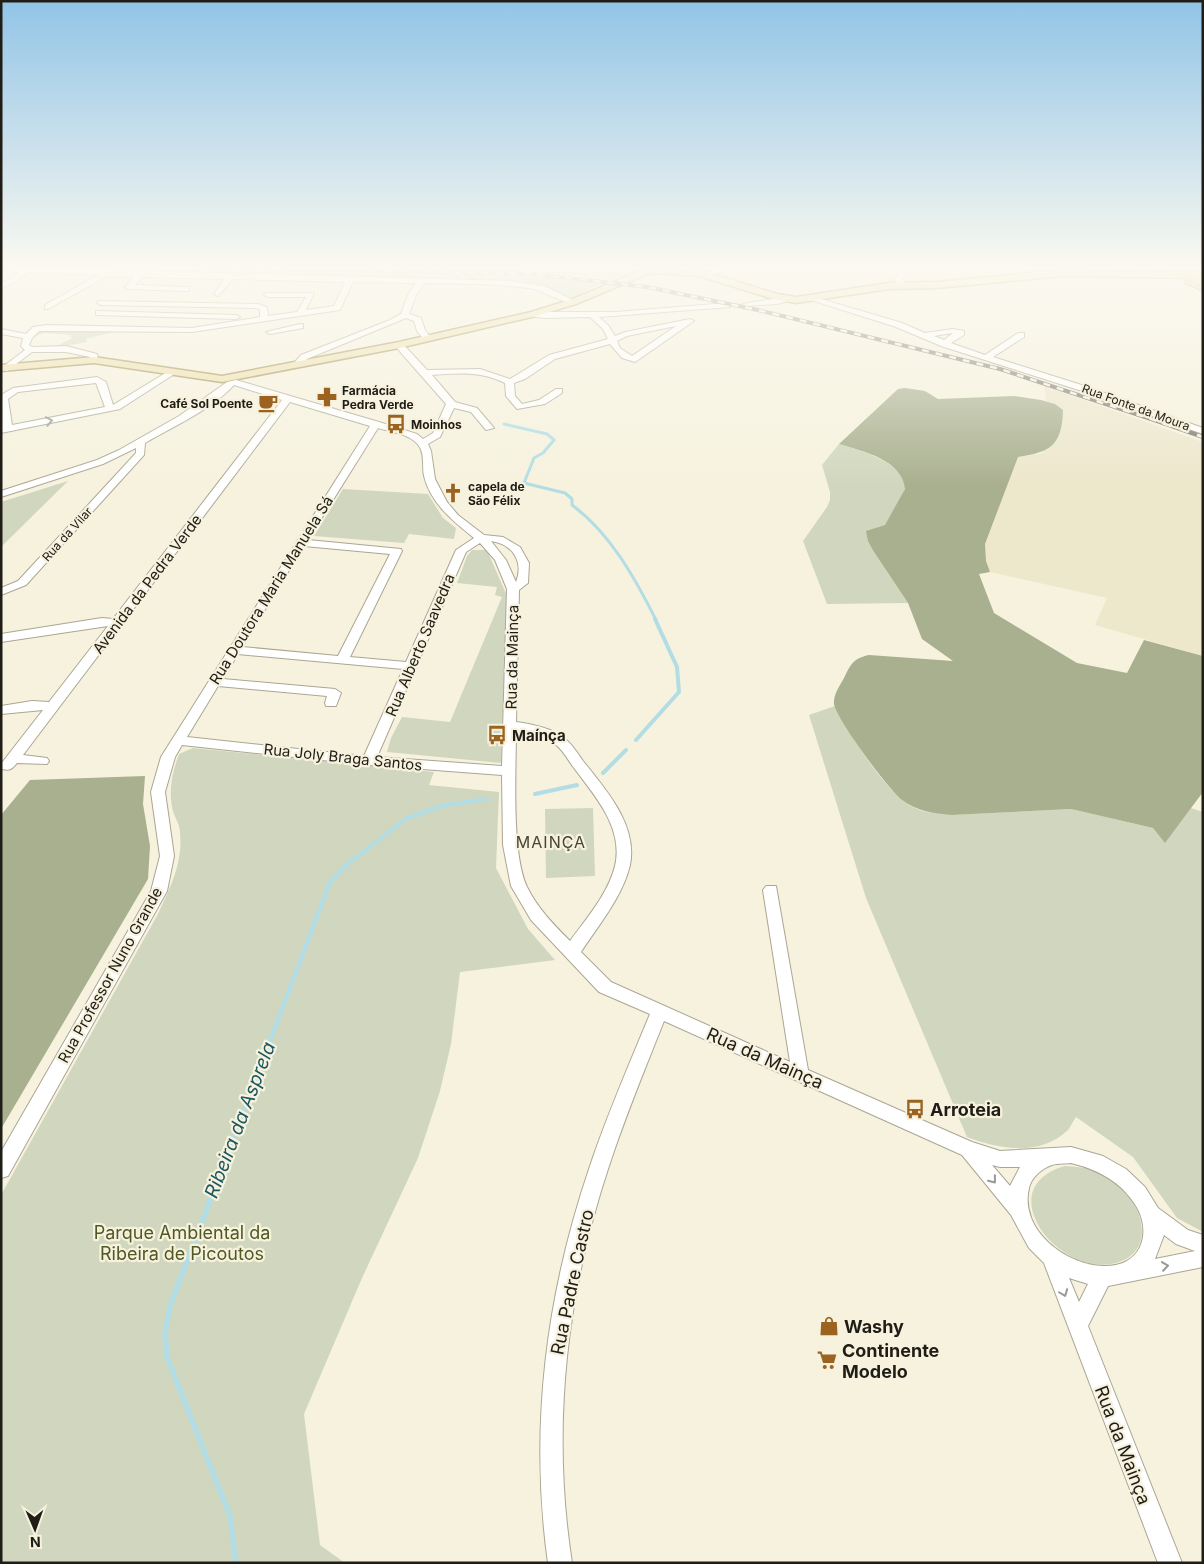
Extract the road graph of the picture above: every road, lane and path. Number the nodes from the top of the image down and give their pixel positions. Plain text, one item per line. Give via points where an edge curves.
1 (27, 340) edge
2 (347, 340) edge
3 (419, 340) edge
4 (611, 340) joint
5 (662, 340) edge
6 (936, 340) edge
7 (950, 340) edge
8 (1013, 340) edge
9 (944, 344) junction
10 (399, 345) junction
11 (30, 350) junction
12 (986, 358) junction
13 (94, 360) junction
14 (298, 363) junction
15 (1040, 364) dead end
16 (4, 368) edge
17 (175, 371) junction
18 (1029, 372) junction
19 (426, 373) junction
20 (510, 382) junction
21 (229, 383) junction
22 (252, 386) junction
23 (559, 391) dead end
24 (289, 398) junction
25 (300, 401) junction
26 (451, 404) junction
27 (520, 407) junction
28 (110, 409) junction
29 (280, 410) junction
30 (528, 414) dead end
31 (376, 424) junction
32 (489, 428) dead end
33 (5, 429) edge
34 (1203, 431) edge
35 (364, 440) junction
36 (418, 440) junction
37 (140, 443) junction
38 (100, 462) junction
39 (126, 469) junction
40 (1, 494) edge
41 (480, 539) junction
42 (300, 543) junction
43 (513, 589) junction
44 (1, 592) edge
45 (118, 623) junction
46 (1, 638) edge
47 (234, 650) junction
48 (342, 660) junction
49 (411, 666) junction
50 (214, 682) junction
51 (331, 703) dead end
52 (54, 706) junction
53 (1, 710) edge
54 (510, 725) junction
55 (178, 740) junction
56 (42, 760) dead end
57 (369, 761) junction
58 (509, 772) junction
59 (772, 890) dead end
60 (571, 953) junction
61 (659, 1012) junction
62 (800, 1073) junction
63 (968, 1149) junction
64 (1046, 1158) junction
65 (1, 1170) edge
66 (1019, 1211) junction
67 (1152, 1215) junction
68 (1203, 1244) edge
69 (1052, 1258) junction
70 (1203, 1258) edge
71 (1127, 1272) junction
72 (1102, 1276) junction
73 (1077, 1327) junction
74 (560, 1563) edge
75 (1170, 1563) edge

1 - 11 street via 25,346
2 - 14 street via 304,357
3 - 10 main road
4 - 5 street via 624,356 632,360
4 - 20 street via 552,357
6 - 9 street, Rua Fonte da Moura
7 - 9 street
8 - 12 street
9 - 12 street, Rua Fonte da Moura
10 - 14 main road
10 - 19 street
11 - 13 street via 66,348 94,356
11 - 16 street
12 - 18 street, Rua Fonte da Moura
13 - 16 main road
13 - 17 main road
14 - 21 main road
15 - 18 street
17 - 21 main road
17 - 28 street
18 - 34 street, Rua Fonte da Moura
19 - 20 street via 478,372 501,376
19 - 26 street
20 - 27 street via 511,399
21 - 22 street
21 - 22 street
21 - 37 street
22 - 24 street
23 - 27 street via 542,402
24 - 25 street
24 - 29 street, Avenida da Pedra Verde
25 - 29 street, Avenida da Pedra Verde
25 - 31 street
26 - 32 street via 474,410
26 - 36 street via 437,435
27 - 30 street
33 -> 28 street
28 - 33 street via 102,382 98,380 16,390 3,399
29 - 45 street, Avenida da Pedra Verde
31 - 35 street, Rua Doutora Maria Manuela Sá
31 - 36 street
35 - 36 street via 383,437
35 - 42 street, Rua Doutora Maria Manuela Sá
36 - 41 street, Rua da Mainça via 428,450 432,484 444,507
37 - 38 street
37 - 39 street, Rua da Vilar via 141,453
38 - 39 street
38 - 40 street
39 - 44 street, Rua da Vilar via 22,583
41 - 43 street, Rua da Mainça via 494,550
41 - 43 street, Rua da Mainça via 495,538 523,554 525,570 522,583
41 - 49 street, Rua Alberto Saavedra via 461,550
42 - 47 street, Rua Doutora Maria Manuela Sá
42 - 48 street via 397,551
43 - 54 street, Rua da Mainça
45 - 46 street via 102,622
45 - 52 street, Avenida da Pedra Verde
47 - 48 street
47 - 50 street, Rua Doutora Maria Manuela Sá
48 - 49 street
49 - 57 street, Rua Alberto Saavedra
50 - 51 street via 335,693
50 - 55 street, Rua Doutora Maria Manuela Sá
52 - 53 street via 32,705
52 - 56 street, Avenida da Pedra Verde via 10,762
54 - 58 street, Rua da Mainça
54 - 60 street, Rua da Mainça via 525,727 561,742 609,805 620,833 622,867 600,909
55 - 57 street, Rua Joly Braga Santos
55 - 65 street, Rua Professor Nuno Grande via 168,757 158,792 167,856 159,891
57 - 58 street, Rua Joly Braga Santos
58 - 60 street, Rua da Mainça via 510,845 519,886 536,916
59 - 62 street
60 - 61 street, Rua da Mainça via 605,987
61 - 62 street, Rua da Mainça
61 - 74 street, Rua Padre Castro via 592,1190 554,1364 548,1451
62 - 63 street, Rua da Mainça
63 - 64 street, Rua da Mainça via 1000,1159
63 -> 66 street, Rua da Mainça
64 - 66 street via 1028,1170 1019,1188
64 - 67 street via 1070,1155 1095,1160 1120,1173 1140,1192
66 - 69 street via 1029,1234
67 - 68 street via 1183,1238
67 - 71 street via 1154,1239 1145,1259
69 - 72 street via 1074,1270
69 -> 73 street, Rua da Mainça
71 -> 70 street via 1185,1264
71 - 72 street
72 - 73 street
73 - 75 street, Rua da Mainça

